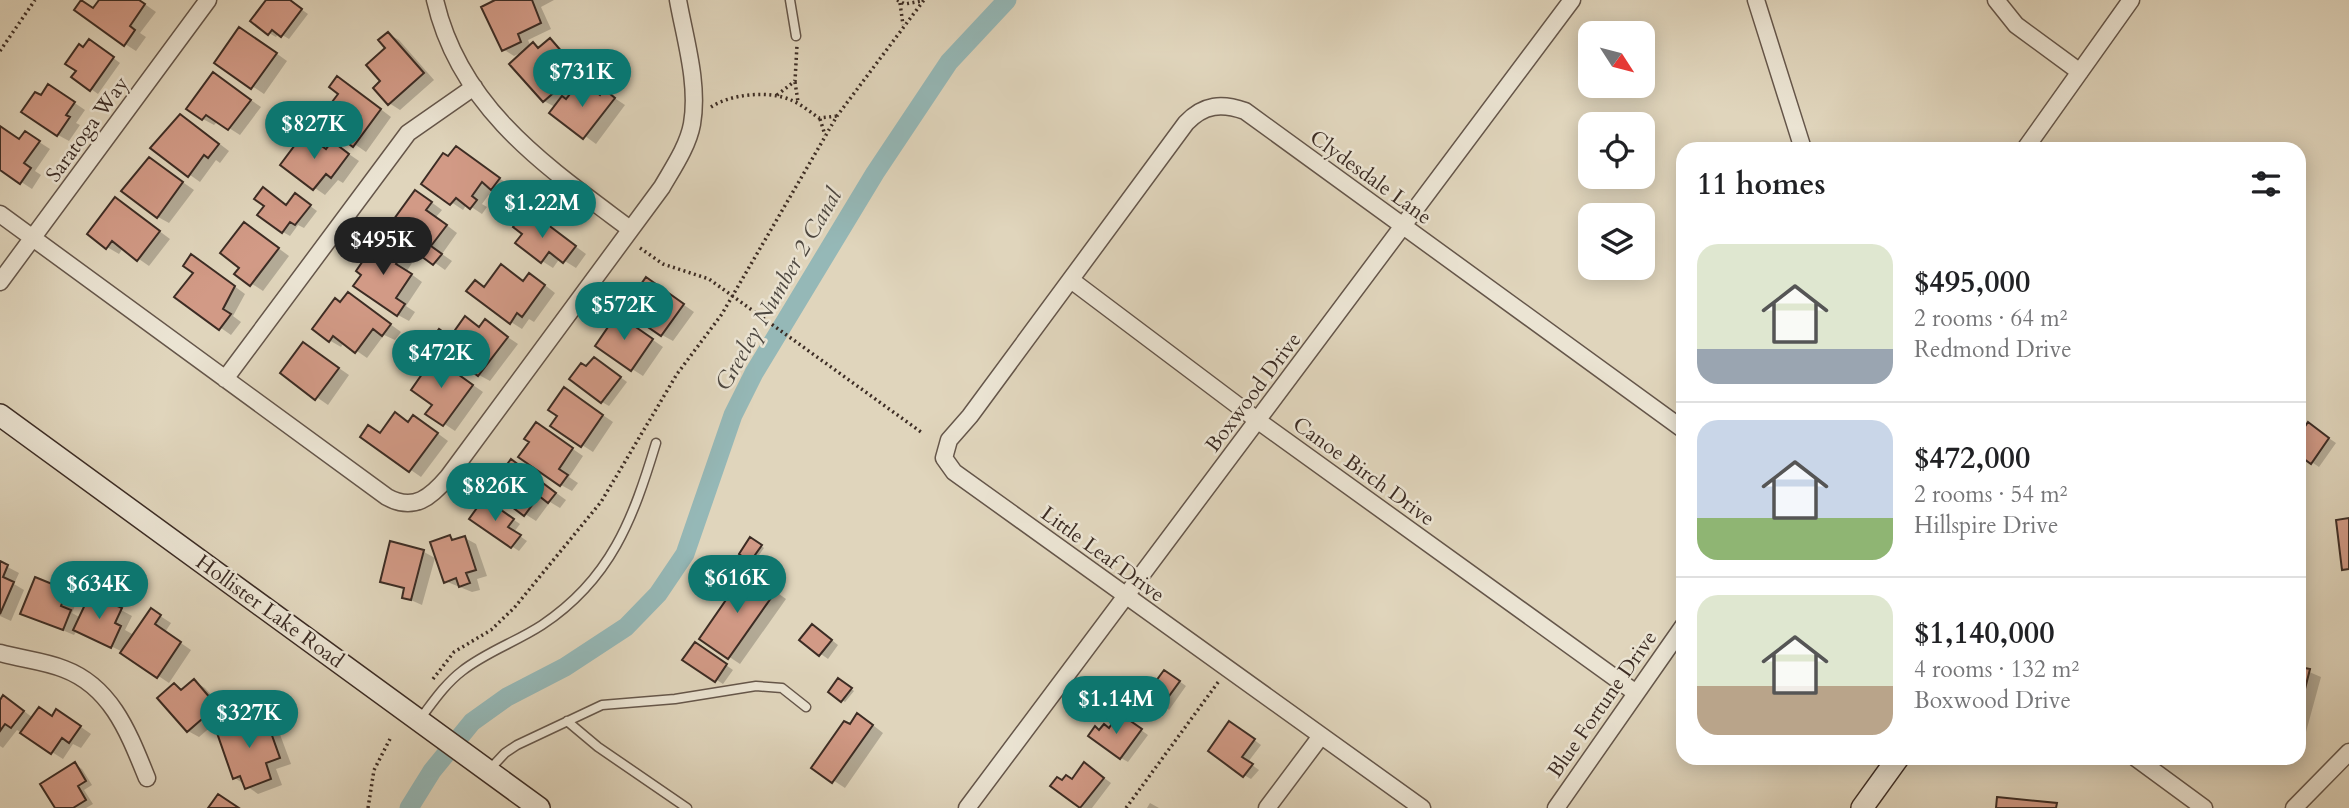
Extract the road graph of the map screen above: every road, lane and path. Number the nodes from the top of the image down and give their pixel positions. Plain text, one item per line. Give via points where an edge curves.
1 (34, 0) edge
2 (208, 0) edge
3 (435, 0) edge
4 (678, 0) edge
5 (790, 0) edge
6 (924, 0) edge
7 (1572, 0) edge
8 (1756, 0) edge
9 (1996, 0) edge
10 (2132, 0) edge
11 (899, 2) edge
12 (903, 27) junction
13 (796, 37) joint
14 (0, 51) edge
15 (2080, 72) junction
16 (795, 81) junction
17 (474, 87) junction
18 (775, 96) junction
19 (799, 104) junction
20 (706, 110) dead end
21 (837, 116) junction
22 (819, 118) junction
23 (825, 136) junction
24 (1801, 142) edge
25 (2030, 142) edge
26 (0, 214) edge
27 (1403, 225) junction
28 (631, 229) junction
29 (33, 238) junction
30 (640, 248) dead end
31 (1070, 281) junction
32 (0, 282) edge
33 (733, 296) junction
34 (225, 379) junction
35 (0, 415) edge
36 (1257, 420) junction
37 (1676, 424) edge
38 (921, 432) dead end
39 (656, 443) dead end
40 (1126, 597) junction
41 (1676, 636) edge
42 (0, 653) edge
43 (1219, 681) dead end
44 (430, 684) dead end
45 (1636, 693) junction
46 (806, 706) dead end
47 (567, 721) junction
48 (425, 724) junction
49 (1321, 736) junction
50 (390, 739) dead end
51 (2349, 752) edge
52 (1893, 765) edge
53 (2146, 765) edge
54 (483, 766) junction
55 (147, 778) dead end
56 (368, 808) edge
57 (539, 808) edge
58 (687, 808) edge
59 (967, 808) edge
60 (1126, 808) edge
61 (1267, 808) edge
62 (1422, 808) edge
63 (1556, 808) edge
64 (1862, 808) edge
65 (2204, 808) edge
66 (2294, 808) edge

1 - 14 path
2 - 29 street, Saratoga Way
3 - 17 street via 452,50
4 - 28 street via 694,99 692,125 662,187
5 - 13 lane
6 - 11 path
6 - 12 path
7 - 27 street, Boxwood Drive
8 - 24 street
9 - 15 street via 2015,25
10 - 15 street
11 - 12 path
12 - 21 path
13 - 16 path
15 - 25 street
16 - 18 path
16 - 19 path
17 - 28 street via 503,128 534,157
17 - 34 street via 408,132
18 - 19 path
18 - 20 path via 750,95
19 - 22 path
21 - 22 path
21 - 23 path
22 - 23 path
23 - 33 path
26 - 29 street
27 - 31 street, Clydesdale Lane via 1245,111 1226,105 1209,107 1185,123
27 - 36 street, Boxwood Drive
27 - 37 street, Clydesdale Lane
28 - 34 street via 448,477 427,499 412,505 387,498
29 - 32 street, Saratoga Way
29 - 34 street
30 - 33 path via 663,264 709,279
31 - 36 street, Canoe Birch Drive
31 - 40 street, Little Leaf Drive via 949,440 944,458 954,472
33 - 38 path
33 - 44 path via 677,374 628,460 573,538 514,608 454,652
35 - 48 street, Hollister Lake Road
36 - 40 street, Boxwood Drive
36 - 45 street, Canoe Birch Drive
39 - 48 lane via 624,533 590,584 540,626 463,670 444,687
40 - 49 street, Little Leaf Drive
40 - 59 street, Boxwood Drive
41 - 45 street, Blue Fortune Drive
42 - 55 street via 82,678 121,714
43 - 60 path
45 - 63 street, Blue Fortune Drive
46 - 47 lane via 782,688 755,686 602,705
47 - 54 lane
47 - 58 lane
48 - 54 street, Hollister Lake Road
49 - 61 street
49 - 62 street, Little Leaf Drive
50 - 56 path via 374,770
51 - 66 street
52 - 64 street
53 - 65 street
54 - 57 street, Hollister Lake Road

